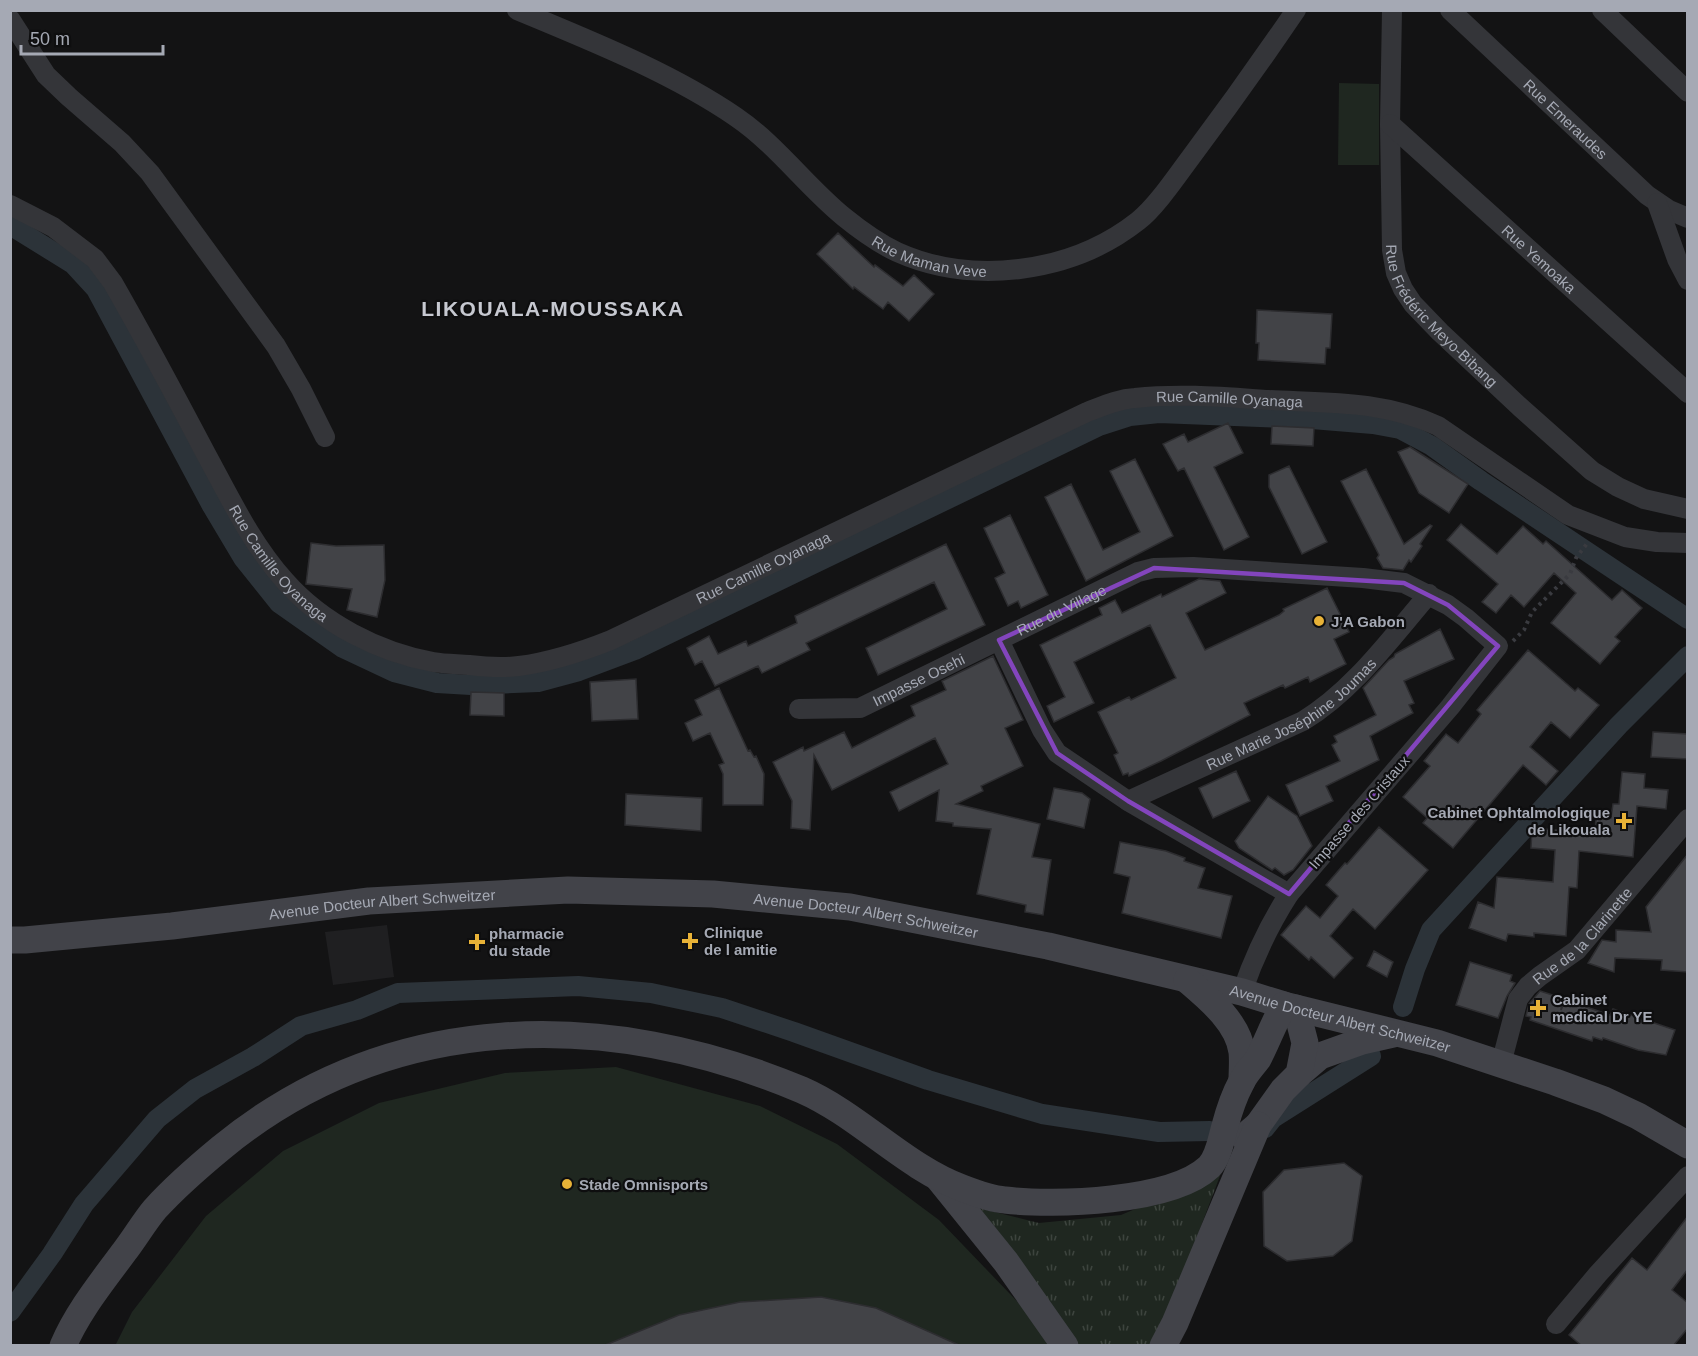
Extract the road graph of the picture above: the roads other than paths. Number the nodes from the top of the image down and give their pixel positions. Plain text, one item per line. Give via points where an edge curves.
1 (517, 10) edge
2 (1296, 10) edge
3 (1392, 10) edge
4 (1450, 10) edge
5 (1602, 10) edge
6 (10, 19) edge
7 (1688, 92) edge
8 (1390, 124) junction
9 (1657, 202) junction
10 (10, 205) edge
11 (1688, 218) edge
12 (1688, 280) edge
13 (1688, 393) edge
14 (325, 436) dead end
15 (1688, 509) edge
16 (1688, 543) edge
17 (1429, 594) junction
18 (999, 640) junction
19 (1498, 646) joint
20 (799, 709) dead end
21 (1128, 801) junction
22 (1688, 819) edge
23 (1289, 894) junction
24 (10, 940) edge
25 (1186, 979) junction
26 (1242, 992) junction
27 (1290, 1006) junction
28 (1395, 1033) junction
29 (1502, 1064) junction
30 (1299, 1074) junction
31 (1242, 1081) junction
32 (1258, 1125) junction
33 (1688, 1145) edge
34 (1216, 1156) junction
35 (1688, 1176) edge
36 (937, 1178) junction
37 (1556, 1324) dead end
38 (63, 1346) edge
39 (1065, 1346) edge
40 (1163, 1346) edge

1 - 2 street, Rue Maman Veve via 662,74 711,101 762,138 842,216 897,252 957,268 1015,270 1066,260 1139,221 1211,131
3 - 8 street, Rue Frédéric Meyo-Bibang
4 - 9 street, Rue Emeraudes
5 - 7 street
6 - 14 street via 46,75 150,173 276,346
8 - 13 street, Rue Yemoaka
8 - 15 street, Rue Frédéric Meyo-Bibang via 1392,250 1396,273 1413,304 1512,400 1593,471 1644,499
9 - 11 street, Rue Emeraudes
9 - 12 street
10 - 16 street, Rue Camille Oyanaga via 53,227 95,259 107,275 239,515 286,582 340,627 372,643 434,662 519,666 579,653 1087,412 1134,398 1209,396 1356,404 1415,415 1438,426 1568,515 1625,537
17 - 18 street, Rue du Village via 1404,583 1363,578 1154,568 1138,572
17 - 19 street, Rue du Village via 1466,618
17 - 21 street, Rue Marie Joséphine Joumas via 1341,694 1323,709
18 - 20 street, Impasse Osehi via 860,708
18 - 21 street, Rue du Village via 1041,730 1058,753
19 - 23 street, Impasse des Cristaux
21 - 23 street, Rue du Village
22 - 29 street, Rue de la Clarinette via 1577,950 1540,976 1518,999
23 - 26 street, Impasse des Cristaux via 1269,925
24 - 25 main road, Avenue Docteur Albert Schweitzer via 172,926 369,901 568,891 701,893 850,907 1048,946
25 - 26 main road, Avenue Docteur Albert Schweitzer
25 - 31 main road via 1233,1029 1242,1050
26 - 27 main road, Avenue Docteur Albert Schweitzer
27 - 28 main road, Avenue Docteur Albert Schweitzer
27 - 30 main road via 1305,1042
27 - 31 main road
28 - 29 main road, Avenue Docteur Albert Schweitzer
28 - 30 main road via 1320,1056
29 - 33 main road, Avenue Docteur Albert Schweitzer via 1604,1100
30 - 32 main road
31 - 34 main road
32 - 34 main road
32 - 40 main road
34 - 36 main road via 1209,1167 1174,1186 1083,1202 1001,1200
35 - 37 street
36 - 38 main road via 826,1102 780,1082 688,1052 589,1035 529,1035 419,1047 369,1062 293,1097 243,1130 198,1167 155,1209 82,1309
36 - 39 main road via 1006,1262

